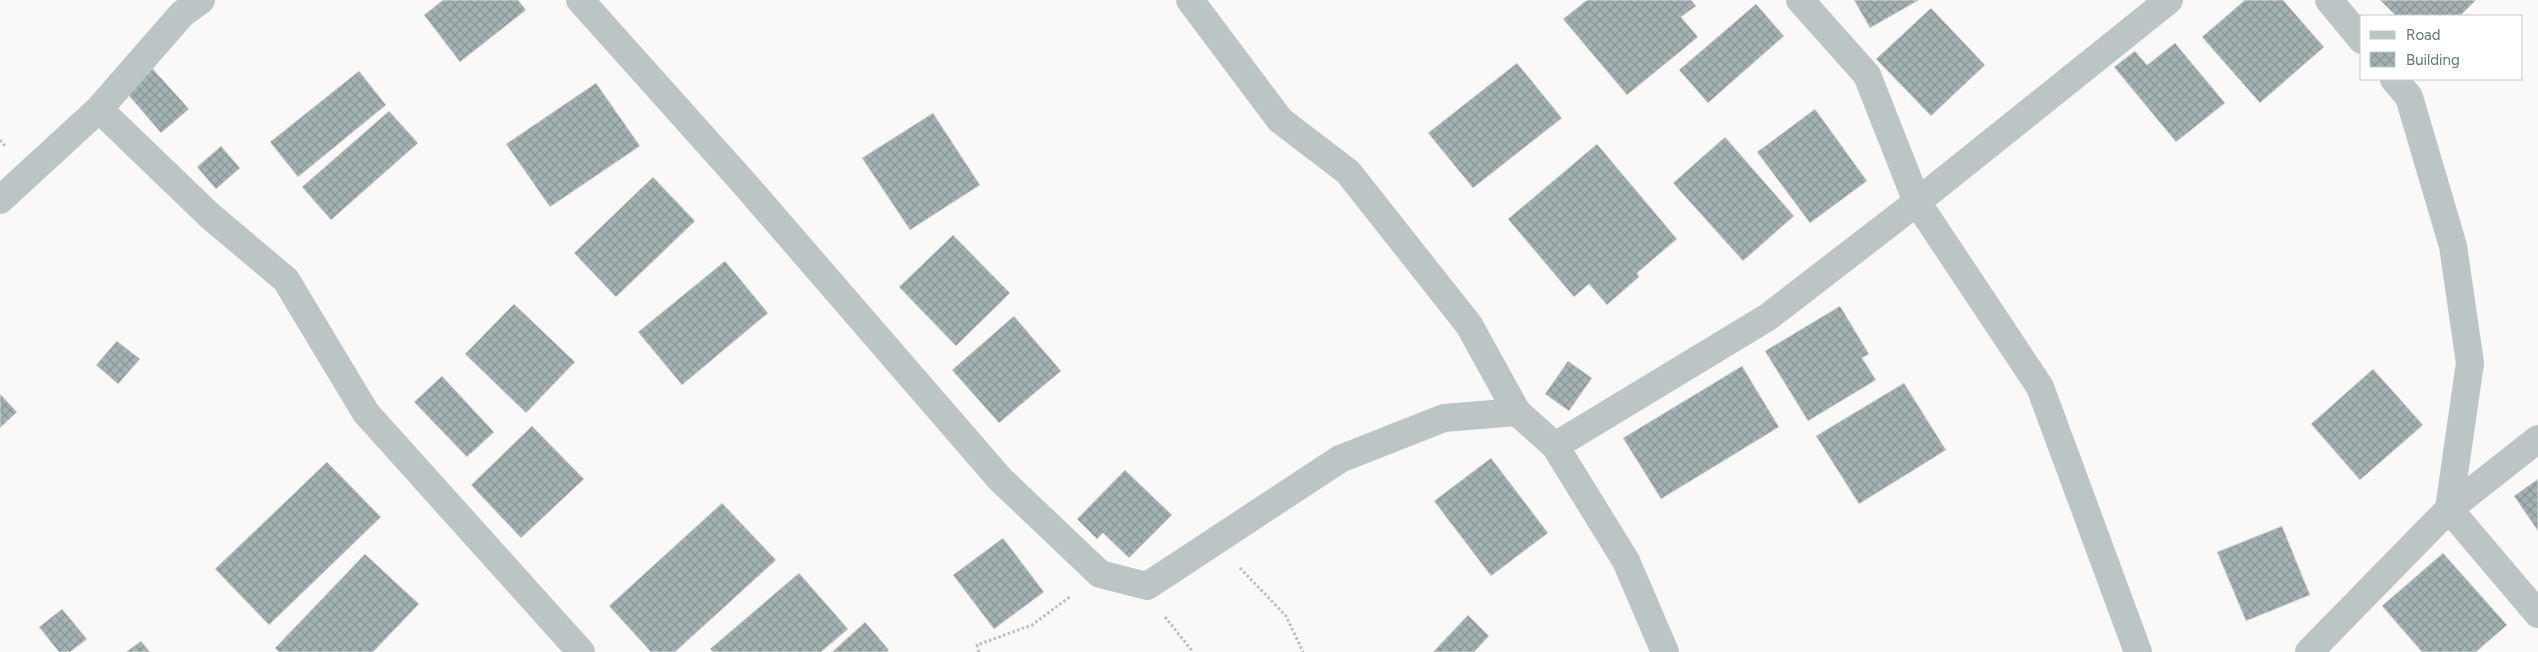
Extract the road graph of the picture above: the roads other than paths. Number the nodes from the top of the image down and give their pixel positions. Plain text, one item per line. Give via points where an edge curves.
1 (580, 0) edge
2 (1190, 0) edge
3 (1800, 0) edge
4 (2169, 0) edge
5 (2329, 0) edge
6 (187, 5) edge
7 (2360, 38) edge
8 (2395, 80) edge
9 (99, 109) junction
10 (0, 200) edge
11 (1917, 202) junction
12 (1517, 412) junction
13 (2538, 439) edge
14 (1555, 446) junction
15 (2449, 509) junction
16 (2538, 614) edge
17 (581, 652) edge
18 (1665, 652) edge
19 (2138, 652) edge
20 (2309, 652) edge

1 - 12 street via 743,182 1000,479 1100,574 1147,586 1340,459 1444,418
2 - 12 street via 1280,120 1348,172 1469,325
3 - 11 street via 1867,75
4 - 11 street
5 - 7 street
6 - 9 street
8 - 15 street via 2409,97 2454,246 2470,363
9 - 10 street
9 - 17 street via 209,215 286,280 366,413
11 - 14 street via 1768,317
11 - 19 street via 2040,387
12 - 14 street
13 - 15 street
14 - 18 street via 1626,561
15 - 16 street
15 - 20 street

